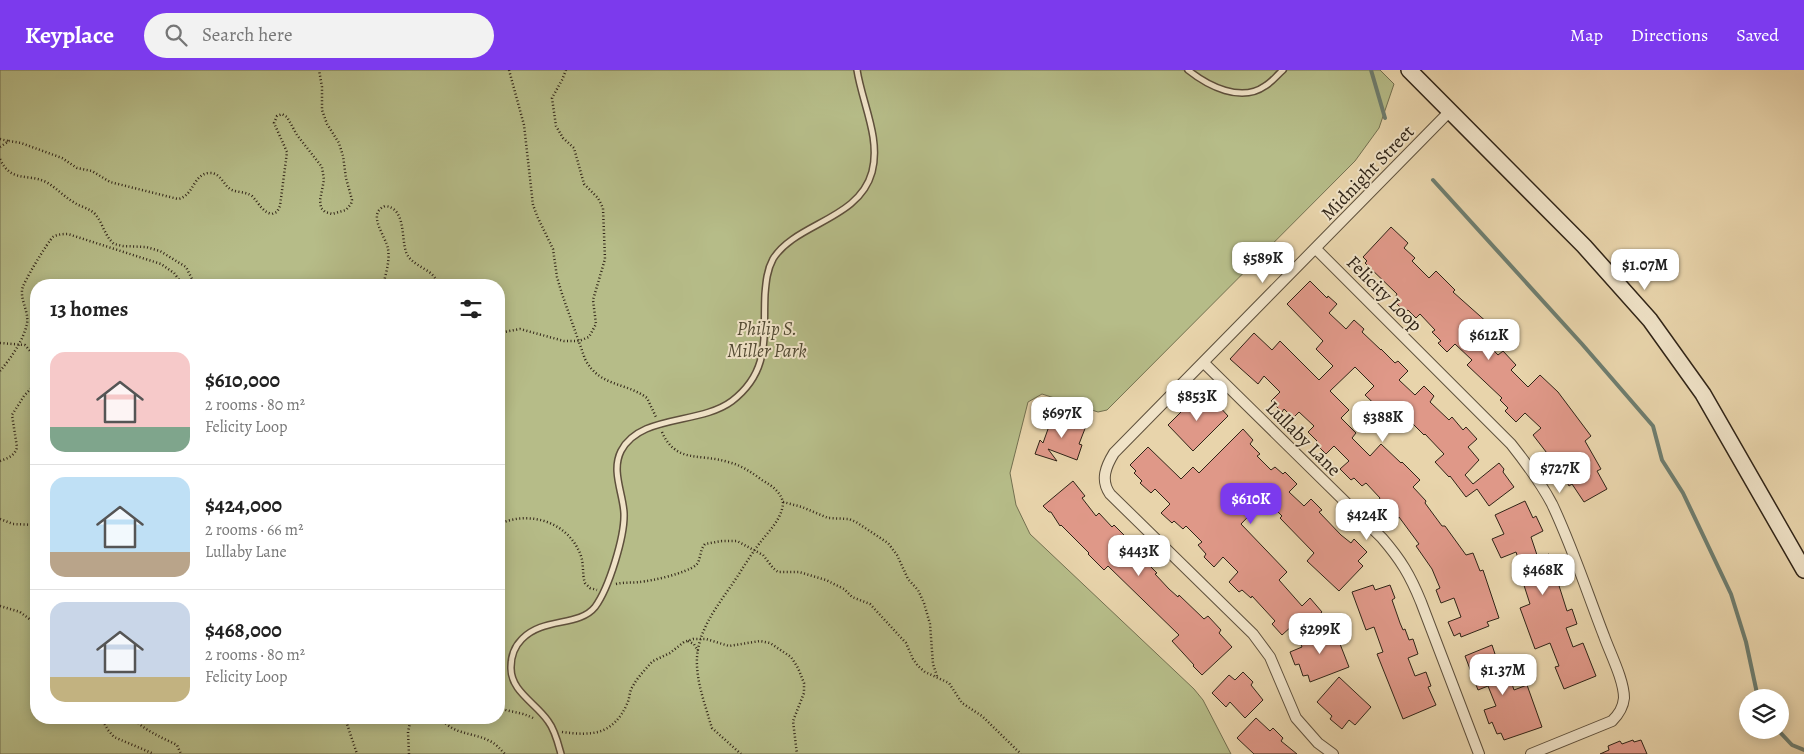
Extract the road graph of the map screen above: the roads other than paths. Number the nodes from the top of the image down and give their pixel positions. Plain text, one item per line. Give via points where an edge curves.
1 (857, 70) edge
2 (1188, 70) edge
3 (1283, 70) edge
4 (1410, 70) edge
5 (1450, 111) junction
6 (1316, 250) junction
7 (1204, 363) junction
8 (1804, 570) edge
9 (561, 754) edge
10 (1333, 754) edge
11 (1479, 754) edge
12 (1531, 754) edge

1 - 9 lane via 874,148 872,173 858,197 844,210 787,245 774,258 766,279 762,361 755,374 743,392 722,408 658,424 632,437 620,452 617,464 624,524 605,590 587,614 540,626 528,633 512,655 512,680 553,728
2 - 3 lane via 1214,87 1247,92 1266,86
4 - 5 main road
5 - 6 street, Midnight Street
5 - 8 main road via 1584,246 1650,320 1703,394
6 - 7 street, Midnight Street
6 - 12 street, Felicity Loop via 1512,444 1552,504 1624,696 1620,714 1612,721
7 - 10 street, Midnight Street via 1114,453 1104,474 1106,489 1253,634 1270,657 1296,718 1318,743
7 - 11 street, Lullaby Lane via 1401,560 1421,602

